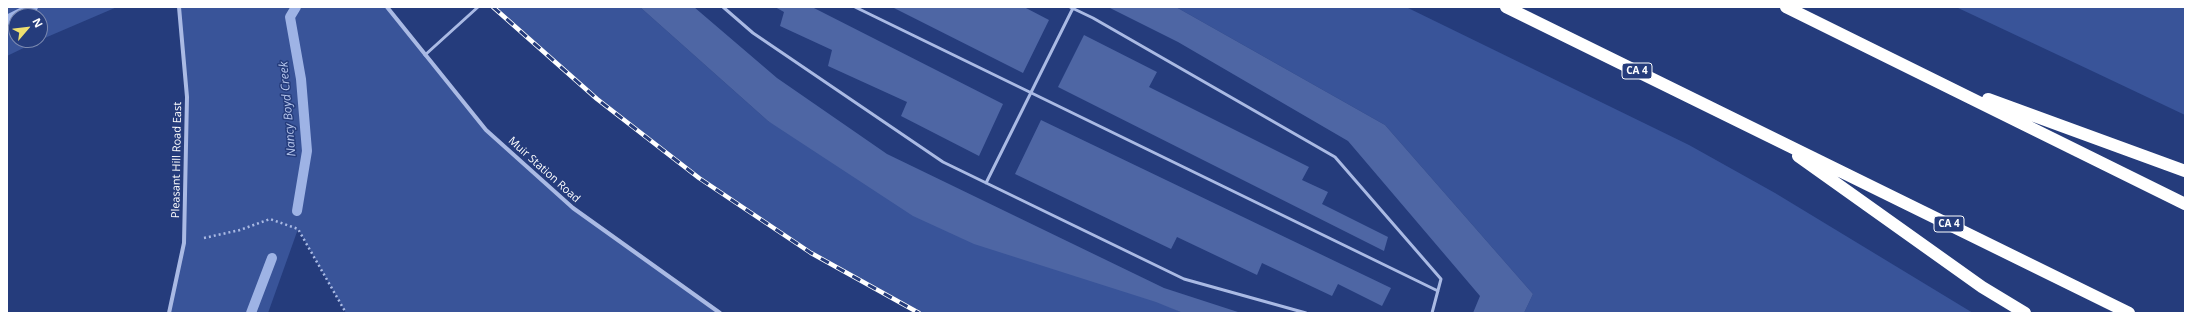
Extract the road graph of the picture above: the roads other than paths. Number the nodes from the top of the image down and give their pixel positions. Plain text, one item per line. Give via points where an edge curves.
1 (179, 7) edge
2 (387, 7) edge
3 (478, 7) edge
4 (723, 7) edge
5 (855, 7) edge
6 (1506, 7) edge
7 (1786, 7) edge
8 (1072, 8) edge
9 (426, 55) junction
10 (1931, 79) junction
11 (1031, 93) junction
12 (1768, 134) junction
13 (2185, 171) edge
14 (986, 182) junction
15 (2185, 204) edge
16 (1438, 291) junction
17 (169, 313) edge
18 (720, 313) edge
19 (1306, 313) edge
20 (1432, 313) edge
21 (2025, 313) edge
22 (2129, 313) edge

1 - 17 street, Pleasant Hill Road East via 187,97 184,242
2 - 9 street, Muir Station Road
3 - 9 lane
4 - 14 lane via 753,33 943,162
5 - 11 lane
6 - 12 highway, CA 4
7 - 10 highway
8 - 11 lane
8 - 16 lane via 1335,157 1441,280
9 - 18 street, Muir Station Road via 486,130 574,208
10 - 13 highway
10 - 15 highway
11 - 14 lane
11 - 16 lane
12 - 21 highway via 1982,287
12 - 22 highway, CA 4
14 - 19 lane via 1184,279
16 - 20 lane

